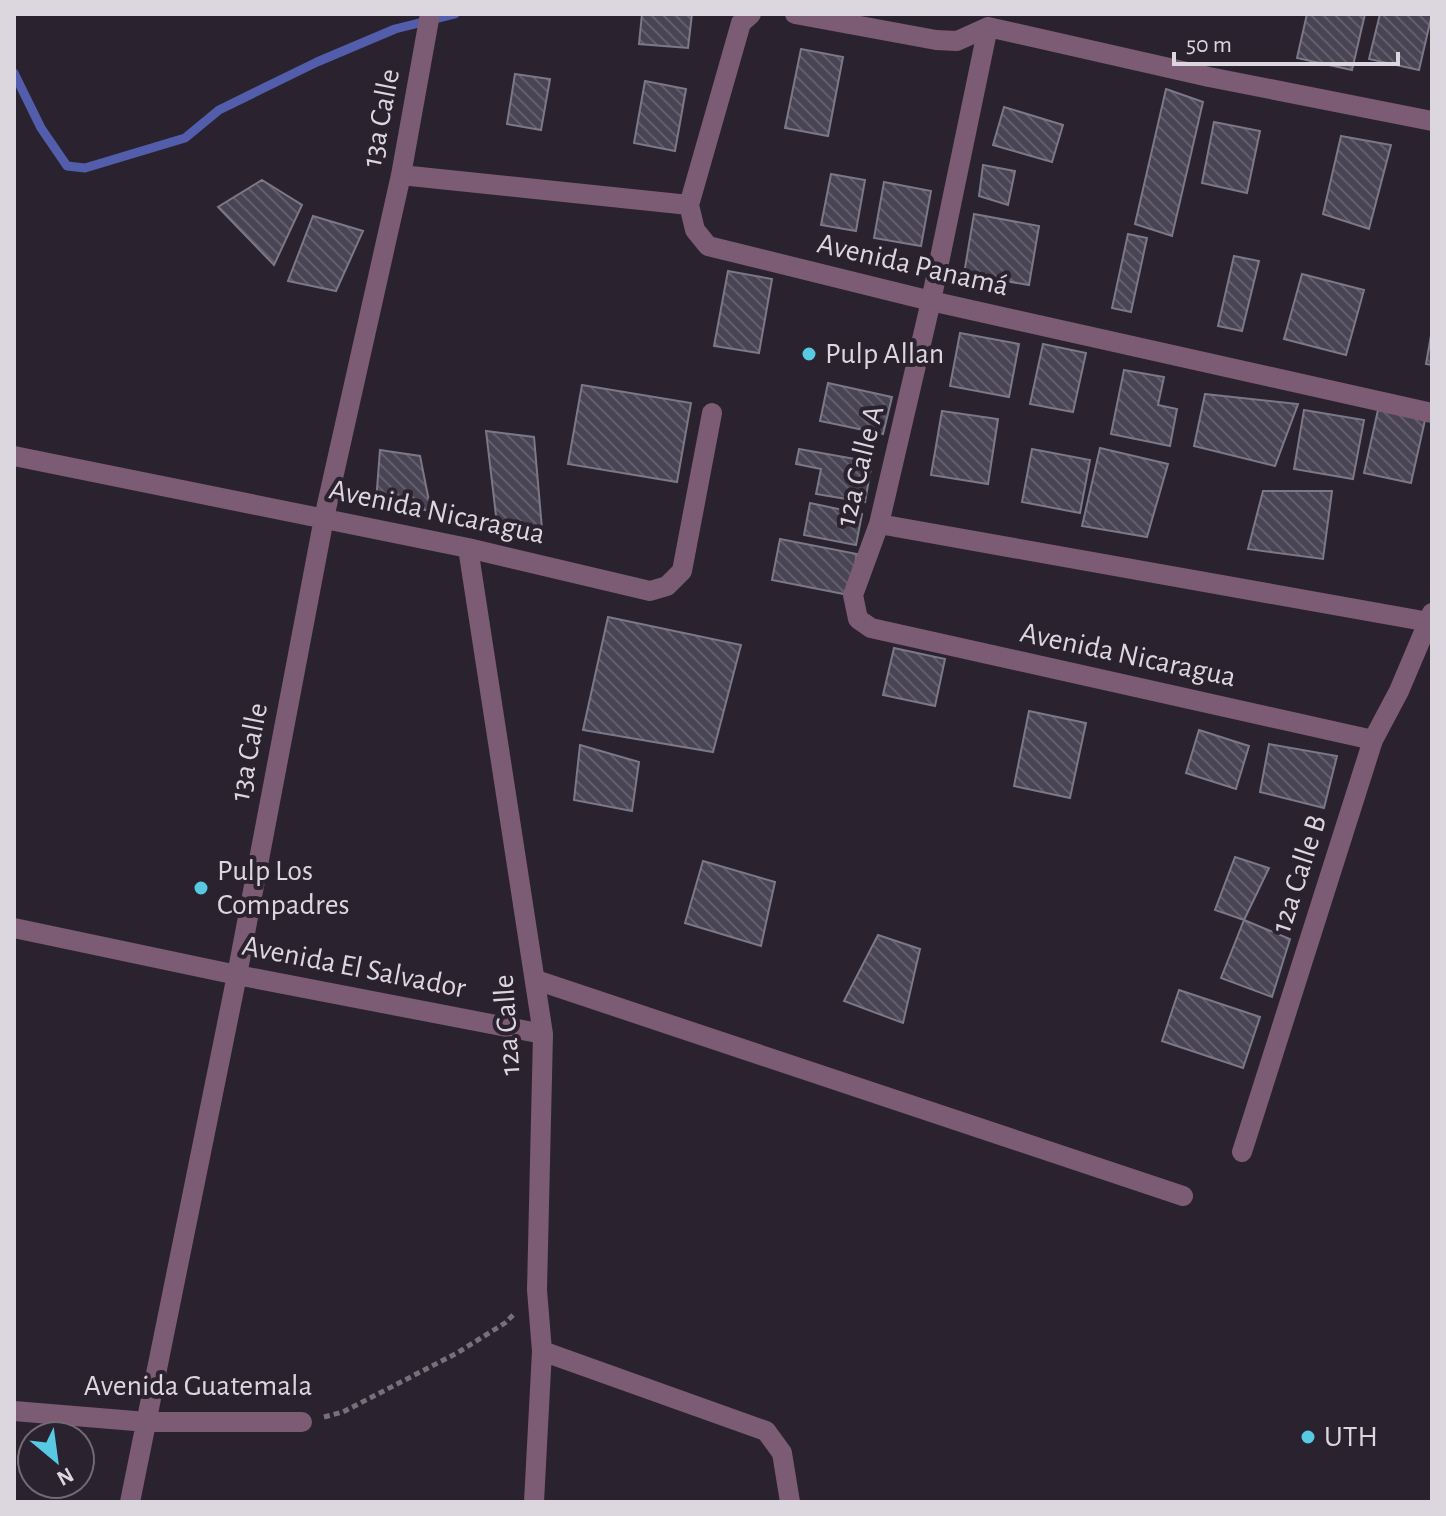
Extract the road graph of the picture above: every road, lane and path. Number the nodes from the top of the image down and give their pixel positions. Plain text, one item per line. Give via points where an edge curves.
1 (430, 14) edge
2 (751, 14) edge
3 (795, 14) edge
4 (988, 27) junction
5 (1432, 121) edge
6 (401, 175) junction
7 (689, 205) junction
8 (931, 301) junction
9 (712, 413) dead end
10 (1432, 413) edge
11 (14, 456) edge
12 (324, 518) junction
13 (879, 524) junction
14 (468, 548) junction
15 (1431, 617) edge
16 (871, 628) joint
17 (1373, 740) junction
18 (14, 928) edge
19 (237, 975) junction
20 (536, 980) junction
21 (543, 1034) junction
22 (1242, 1152) dead end
23 (1183, 1196) dead end
24 (537, 1290) junction
25 (542, 1351) junction
26 (14, 1411) edge
27 (147, 1422) junction
28 (302, 1422) joint
29 (130, 1502) edge
30 (534, 1502) edge
31 (790, 1502) edge

1 - 6 street, 13a Calle
2 - 7 street via 741,23
3 - 4 street via 936,40 957,41
4 - 5 street
4 - 8 street, 12a Calle A
6 - 7 street
6 - 12 street, 13a Calle
7 - 8 street, Avenida Panamá via 695,230 708,246
8 - 10 street, Avenida Panamá
8 - 13 street, 12a Calle A
9 - 14 street, Avenida Nicaragua via 682,571 667,586 650,591
11 - 12 street, Avenida Nicaragua
12 - 14 street, Avenida Nicaragua
12 - 19 street, 13a Calle
13 - 15 street
13 - 16 street, 12a Calle A via 853,595 858,619
14 - 20 street, 12a Calle
15 - 17 street, 12a Calle B
16 - 17 street, Avenida Nicaragua
17 - 22 street, 12a Calle B
18 - 19 street, Avenida El Salvador
19 - 21 street, Avenida El Salvador
19 - 27 street, 13a Calle
20 - 21 street, 12a Calle
20 - 23 street
21 - 24 street, 12a Calle
24 - 25 street, 12a Calle
24 - 28 path, Avenida Guatemala via 505,1323 457,1353 343,1412
25 - 30 street, 12a Calle
25 - 31 street via 766,1431 782,1453
26 - 27 street, Avenida Guatemala
27 - 28 street, Avenida Guatemala
27 - 29 street, 13a Calle

